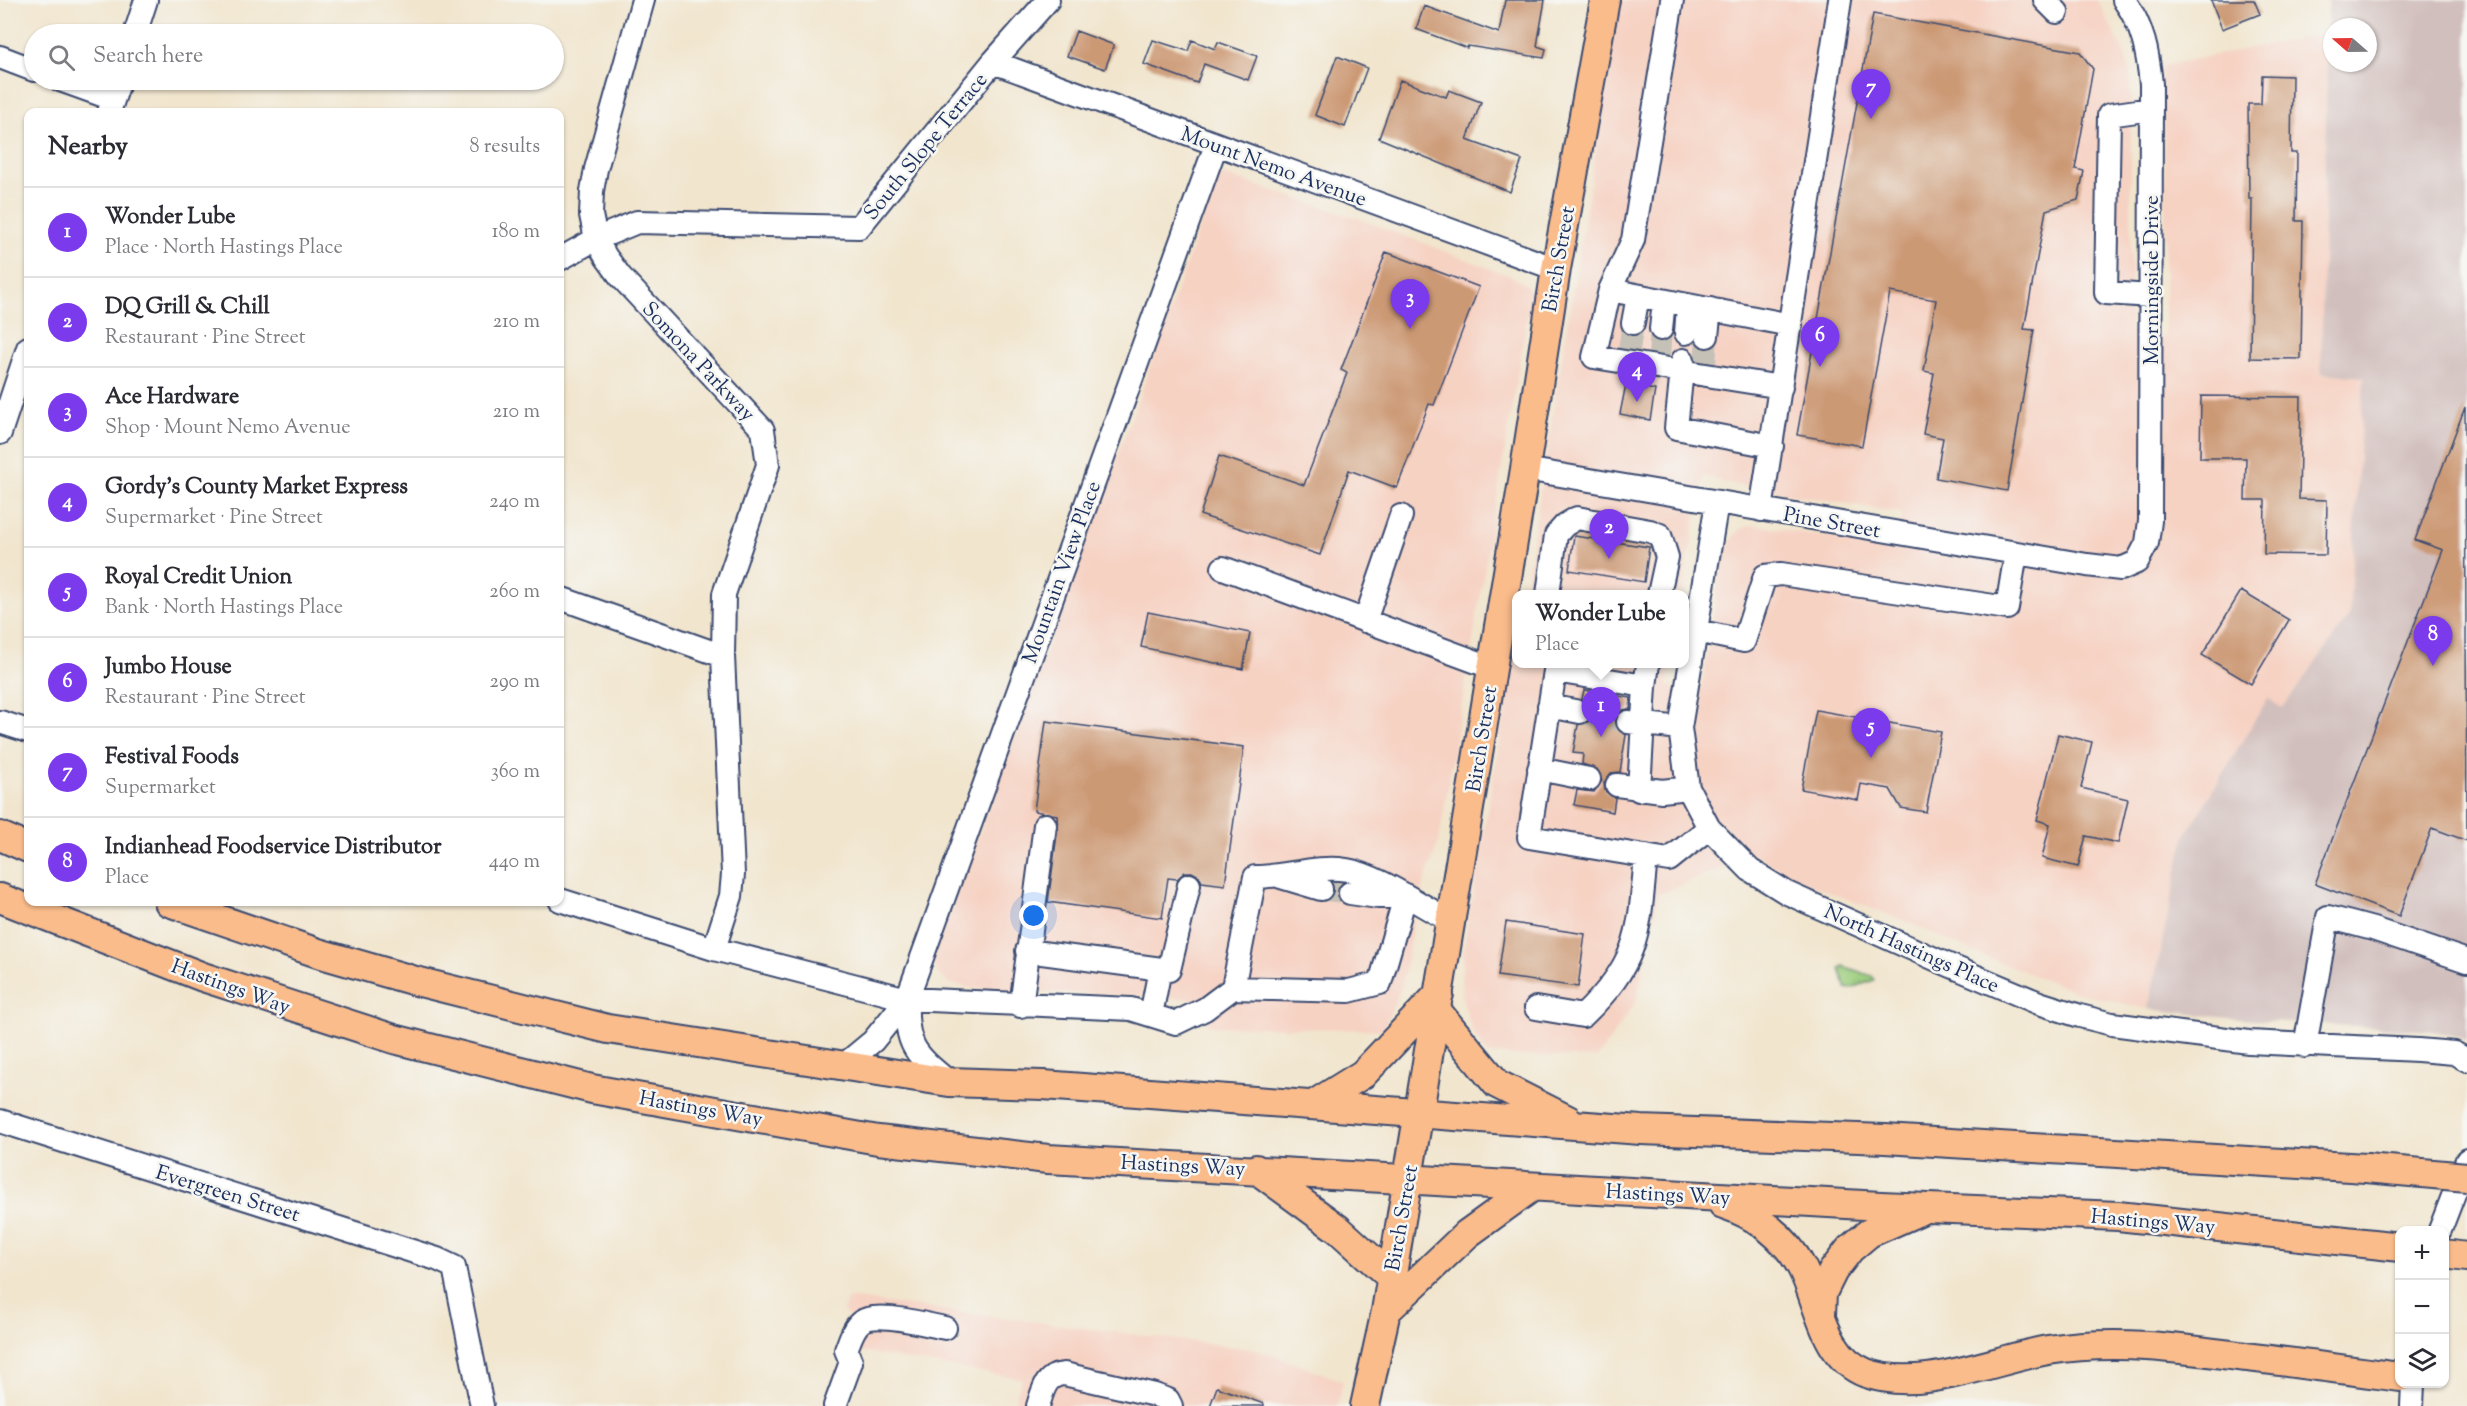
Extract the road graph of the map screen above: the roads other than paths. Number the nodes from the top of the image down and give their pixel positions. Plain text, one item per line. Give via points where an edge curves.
1 (146, 0) edge
2 (643, 0) edge
3 (1048, 0) edge
4 (1605, 0) edge
5 (1672, 0) edge
6 (1840, 0) edge
7 (2124, 0) edge
8 (138, 24) edge
9 (0, 57) edge
10 (993, 62) junction
11 (24, 66) edge
12 (92, 90) edge
13 (114, 97) edge
14 (2151, 109) junction
15 (1216, 145) junction
16 (596, 239) junction
17 (564, 257) edge
18 (1556, 269) junction
19 (1610, 290) junction
20 (1638, 296) junction
21 (2151, 296) junction
22 (1664, 301) junction
23 (1699, 307) junction
24 (1634, 323) tunnel mouth
25 (1791, 325) junction
26 (1661, 329) tunnel mouth
27 (1696, 334) tunnel mouth
28 (24, 363) edge
29 (1694, 368) junction
30 (1781, 387) junction
31 (13, 403) edge
32 (0, 433) edge
33 (1772, 446) junction
34 (1525, 469) junction
35 (1717, 502) junction
36 (1761, 510) junction
37 (1401, 516) dead end
38 (2016, 553) junction
39 (2137, 562) joint
40 (1223, 568) dead end
41 (1549, 590) edge
42 (1660, 590) edge
43 (564, 599) edge
44 (1365, 621) junction
45 (1692, 645) edge
46 (723, 656) junction
47 (1689, 666) edge
48 (1493, 668) junction
49 (1550, 668) edge
50 (1647, 668) edge
51 (1689, 668) edge
52 (1645, 686) junction
53 (1550, 706) junction
54 (1580, 712) tunnel mouth
55 (0, 722) edge
56 (1635, 723) junction
57 (1680, 728) junction
58 (24, 730) edge
59 (1539, 769) junction
60 (1589, 779) dead end
61 (1688, 788) junction
62 (1045, 825) dead end
63 (1709, 828) junction
64 (0, 836) edge
65 (24, 846) edge
66 (1646, 856) junction
67 (1281, 877) junction
68 (1189, 885) dead end
69 (1321, 889) tunnel mouth
70 (1350, 893) tunnel mouth
71 (1405, 897) junction
72 (0, 898) edge
73 (564, 901) edge
74 (181, 906) edge
75 (1451, 921) junction
76 (714, 949) junction
77 (1027, 951) junction
78 (2467, 961) edge
79 (1160, 969) junction
80 (1233, 988) junction
81 (907, 999) junction
82 (1437, 1002) junction
83 (1021, 1006) junction
84 (1536, 1008) dead end
85 (1151, 1015) junction
86 (2305, 1046) junction
87 (2467, 1060) edge
88 (844, 1065) junction
89 (949, 1082) junction
90 (1313, 1105) junction
91 (1419, 1115) junction
92 (0, 1121) edge
93 (1581, 1126) junction
94 (2467, 1160) edge
95 (1256, 1169) junction
96 (2467, 1177) edge
97 (1408, 1178) junction
98 (1532, 1187) junction
99 (1696, 1196) junction
100 (1926, 1208) junction
101 (2442, 1226) edge
102 (2395, 1246) edge
103 (2449, 1255) edge
104 (2467, 1257) edge
105 (1392, 1276) junction
106 (1386, 1311) junction
107 (1821, 1315) junction
108 (945, 1328) dead end
109 (2395, 1376) edge
110 (2413, 1388) edge
111 (482, 1406) edge
112 (835, 1406) edge
113 (1038, 1406) edge
114 (1171, 1406) edge
115 (1365, 1406) edge
116 (2412, 1406) edge

1 - 8 street
2 - 16 street, Somona Parkway via 594,180 591,215
3 - 10 street, South Slope Terrace
4 - 18 main road, Birch Street
5 - 19 street via 1633,240
6 - 25 street
7 - 14 street, Morningside Drive via 2134,13 2147,48
9 - 11 street
10 - 15 street, Mount Nemo Avenue
10 - 16 street, South Slope Terrace via 860,227 660,220 637,222
12 - 13 street
14 - 21 street, Morningside Drive
14 - 21 street via 2109,115 2106,293
15 - 18 street, Mount Nemo Avenue
15 - 81 street, Mountain View Place
16 - 17 street
16 - 46 street, Somona Parkway via 620,276 763,430 768,465 724,594
18 - 34 main road, Birch Street
19 - 20 street
19 - 29 street via 1594,357 1628,356
20 - 22 street
20 - 24 street
21 - 39 street, Morningside Drive via 2150,521 2147,543
22 - 23 street
22 - 26 street
23 - 25 street
23 - 27 street
25 - 30 street
28 - 31 street
29 - 30 street
29 - 33 street via 1676,428
30 - 33 street
31 - 32 street
33 - 36 street
34 - 35 street, Pine Street
34 - 48 main road, Birch Street
35 - 36 street, Pine Street
35 - 45 street, North Hastings Place
36 - 38 street, Pine Street
37 - 44 street
38 - 39 street, Pine Street via 2121,569
38 - 45 street via 2007,608 1781,574 1765,576 1744,641
40 - 44 street
41 - 42 street via 1556,535 1577,518 1660,535 1666,557
43 - 46 street
44 - 48 street
45 - 47 street, North Hastings Place
46 - 76 street, Somona Parkway via 733,874
48 - 75 main road, Birch Street
49 - 52 street
49 - 53 street
50 - 52 street
51 - 57 street, North Hastings Place
52 - 56 street
53 - 54 street
53 - 59 street
55 - 58 street
56 - 57 street
56 - 61 street via 1628,787 1662,791
57 - 61 street, North Hastings Place
59 - 60 street
59 - 66 street via 1529,837
61 - 63 street, North Hastings Place
62 - 77 street
63 - 66 street via 1669,860
63 - 86 street, North Hastings Place via 1750,870 1787,893 2039,1003 2112,1024
64 - 65 main road
66 - 84 street via 1639,928 1630,957 1615,981 1582,1016
67 - 69 street
67 - 71 street via 1312,869 1348,870 1381,881
67 - 80 street via 1255,877
68 - 79 street via 1169,969
70 - 71 street
71 - 75 street
71 - 80 street via 1380,983 1349,991
72 - 95 main road, Hastings Way via 298,1010 479,1062 592,1089 878,1140 1048,1159
73 - 76 street
74 - 88 main road via 318,953 520,1008 608,1029
75 - 82 main road, Birch Street
76 - 81 street
77 - 79 street
77 - 83 street
78 - 86 street via 2328,918
79 - 85 street
80 - 85 street via 1205,1009 1176,1023
81 - 83 street
81 - 88 street, Mountain View Place via 873,1041
81 - 89 street, Mountain View Place via 917,1056
82 - 90 main road via 1363,1074
82 - 91 main road, Birch Street
82 - 93 main road via 1497,1084
83 - 85 street via 1131,1009
86 - 87 street, North Hastings Place via 2454,1053
88 - 89 main road
89 - 90 main road
90 - 91 main road
91 - 93 main road
91 - 97 main road, Birch Street
92 - 111 street, Evergreen Street via 437,1259 454,1268
93 - 96 main road, bridge via 1885,1139
94 - 101 street
95 - 97 main road, Hastings Way
95 - 105 main road via 1338,1229
97 - 98 main road, Hastings Way
97 - 105 main road, Birch Street
98 - 99 main road, Hastings Way
98 - 106 main road via 1467,1234
99 - 100 main road, Hastings Way
99 - 107 main road via 1757,1218 1802,1268
100 - 102 main road, Hastings Way via 2118,1216
100 - 107 main road via 1869,1233 1850,1249 1822,1293
103 - 104 main road
105 - 106 main road, Birch Street
106 - 115 main road, Birch Street
107 - 109 main road via 1835,1349 1849,1364 1866,1373 1907,1380 2101,1344 2166,1346
108 - 112 street via 866,1318 854,1331 846,1350 850,1362
110 - 116 street
113 - 114 street via 1047,1381 1055,1374 1155,1395 1168,1400

